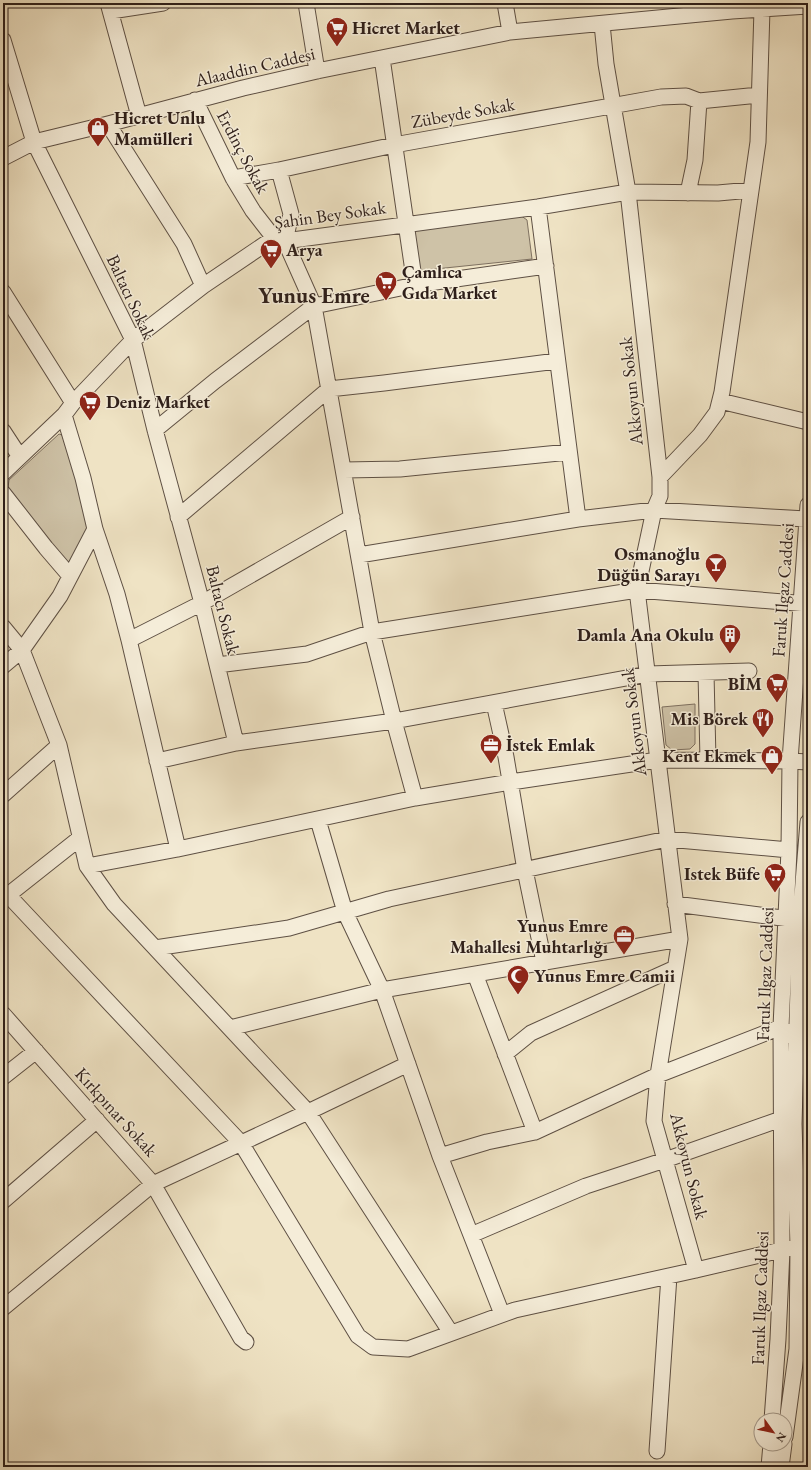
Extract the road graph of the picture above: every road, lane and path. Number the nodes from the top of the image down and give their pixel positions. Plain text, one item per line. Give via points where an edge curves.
1 (162, 3) edge
2 (306, 3) edge
3 (505, 3) edge
4 (808, 6) edge
5 (109, 7) edge
6 (767, 7) edge
7 (602, 24) junction
8 (510, 32) junction
9 (3, 40) edge
10 (382, 58) junction
11 (317, 71) junction
12 (759, 95) junction
13 (196, 100) junction
14 (700, 101) junction
15 (613, 106) junction
16 (139, 116) junction
17 (108, 124) junction
18 (34, 142) junction
19 (394, 145) junction
20 (3, 158) edge
21 (279, 170) junction
22 (233, 178) junction
23 (751, 190) junction
24 (628, 192) junction
25 (688, 193) junction
26 (538, 207) junction
27 (406, 224) junction
28 (280, 239) junction
29 (546, 266) junction
30 (415, 285) junction
31 (203, 286) junction
32 (3, 292) edge
33 (314, 306) junction
34 (133, 340) junction
35 (558, 361) junction
36 (329, 389) junction
37 (720, 401) junction
38 (69, 409) junction
39 (808, 422) edge
40 (155, 430) junction
41 (3, 431) edge
42 (569, 452) junction
43 (20, 457) junction
44 (344, 470) junction
45 (3, 473) edge
46 (660, 477) junction
47 (3, 493) edge
48 (654, 510) junction
49 (807, 512) edge
50 (178, 517) junction
51 (352, 517) junction
52 (578, 519) junction
53 (96, 529) junction
54 (359, 555) junction
55 (70, 576) junction
56 (638, 590) junction
57 (202, 603) junction
58 (804, 604) edge
59 (3, 627) edge
60 (372, 632) junction
61 (129, 640) junction
62 (22, 650) junction
63 (217, 665) junction
64 (3, 666) edge
65 (749, 671) dead end
66 (706, 673) junction
67 (648, 674) junction
68 (494, 703) junction
69 (394, 721) junction
70 (236, 743) junction
71 (59, 745) junction
72 (658, 760) junction
73 (708, 760) junction
74 (157, 761) junction
75 (790, 761) junction
76 (808, 762) edge
77 (511, 782) junction
78 (3, 795) edge
79 (416, 798) junction
80 (318, 820) junction
81 (808, 822) edge
82 (80, 838) junction
83 (667, 839) junction
84 (178, 850) junction
85 (789, 850) junction
86 (88, 866) junction
87 (525, 870) junction
88 (806, 878) edge
89 (5, 897) edge
90 (675, 904) junction
91 (345, 912) junction
92 (798, 920) edge
93 (680, 939) junction
94 (155, 948) junction
95 (544, 962) junction
96 (675, 968) junction
97 (475, 974) junction
98 (382, 990) junction
99 (3, 1014) edge
100 (230, 1028) junction
101 (781, 1028) junction
102 (802, 1041) edge
103 (36, 1051) junction
104 (505, 1054) junction
105 (408, 1064) junction
106 (658, 1075) junction
107 (3, 1077) edge
108 (308, 1112) junction
109 (781, 1119) junction
110 (97, 1120) junction
111 (535, 1132) junction
112 (241, 1143) junction
113 (440, 1156) junction
114 (666, 1160) junction
115 (153, 1184) junction
116 (3, 1201) edge
117 (471, 1235) junction
118 (798, 1246) junction
119 (782, 1250) junction
120 (696, 1270) junction
121 (669, 1276) junction
122 (3, 1308) edge
123 (502, 1314) junction
124 (451, 1333) junction
125 (246, 1342) dead end
126 (802, 1348) edge
127 (773, 1412) edge
128 (790, 1412) edge
129 (657, 1451) dead end
130 (770, 1452) edge
131 (783, 1452) edge
132 (769, 1467) edge
133 (781, 1467) edge

1 - 5 street
2 - 11 street
3 - 8 street
4 - 6 street, Alaaddin Caddesi
5 - 16 street
6 - 7 street, Alaaddin Caddesi
6 - 12 street
7 - 8 street, Alaaddin Caddesi
7 - 15 street, Akkoyun Sokak
8 - 10 street, Alaaddin Caddesi
9 - 18 street, Baltacı Sokak
10 - 11 street, Alaaddin Caddesi
10 - 19 street
11 - 13 street, Alaaddin Caddesi
12 - 14 street, Zübeyde Sokak
12 - 23 street via 758,142
13 - 16 street, Alaaddin Caddesi
13 - 22 street, Erdinç Sokak
14 - 15 street, Zübeyde Sokak via 686,96 661,97
14 - 25 street via 696,160
15 - 19 street, Zübeyde Sokak
15 - 24 street, Akkoyun Sokak
16 - 17 street, Alaaddin Caddesi
17 - 18 street, Alaaddin Caddesi
17 - 31 street via 184,244
18 - 20 street, Alaaddin Caddesi
18 - 34 street, Baltacı Sokak
19 - 21 street, Zübeyde Sokak
19 - 27 street
21 - 22 street, Zübeyde Sokak
21 - 28 street via 291,214
22 - 28 street, Erdinç Sokak via 253,211
23 - 25 street, Şahin Bey Sokak
23 - 37 street
24 - 25 street, Şahin Bey Sokak
24 - 26 street, Şahin Bey Sokak
24 - 46 street, Akkoyun Sokak
26 - 27 street, Şahin Bey Sokak
26 - 29 street
27 - 28 street, Şahin Bey Sokak
27 - 30 street
28 - 31 street, Şahin Bey Sokak
28 - 33 street, Erdinç Sokak
29 - 30 street
29 - 35 street
30 - 33 street
31 - 34 street, Şahin Bey Sokak
32 - 38 street
33 - 36 street, Erdinç Sokak
33 - 40 street
34 - 38 street, Şahin Bey Sokak
34 - 40 street, Baltacı Sokak
35 - 36 street
35 - 42 street
36 - 44 street, Erdinç Sokak
36 - 50 street
37 - 39 street
37 - 46 street via 717,412 700,434
38 - 43 street, Şahin Bey Sokak
38 - 53 street
40 - 50 street, Baltacı Sokak
41 - 43 street
42 - 44 street via 400,469
42 - 52 street
43 - 45 street, Şahin Bey Sokak
44 - 51 street, Erdinç Sokak
46 - 48 street, Akkoyun Sokak via 660,496
47 - 55 street
48 - 49 street
48 - 52 street
48 - 56 street, Akkoyun Sokak
49 - 58 street, Faruk Ilgaz Caddesi
50 - 57 street, Baltacı Sokak
51 - 54 street, Erdinç Sokak
51 - 57 street
52 - 54 street
53 - 55 street
53 - 61 street
54 - 60 street, Erdinç Sokak
55 - 62 street via 60,596
56 - 58 street
56 - 60 street
56 - 67 street, Akkoyun Sokak
57 - 61 street
57 - 63 street, Baltacı Sokak
58 - 75 street, Faruk Ilgaz Caddesi
59 - 62 street
60 - 63 street via 307,654
60 - 69 street, Erdinç Sokak
61 - 74 street
62 - 64 street
62 - 71 street
63 - 70 street, Baltacı Sokak
65 - 66 street
66 - 67 street
66 - 73 street
67 - 68 street
67 - 72 street, Akkoyun Sokak
68 - 69 street
68 - 77 street
69 - 70 street
69 - 79 street, Erdinç Sokak
70 - 74 street
71 - 78 street
71 - 82 street
72 - 73 street
72 - 77 street
72 - 83 street, Akkoyun Sokak
73 - 75 street
74 - 84 street
75 - 76 street
75 - 85 street, Faruk Ilgaz Caddesi
77 - 79 street
77 - 87 street
79 - 80 street
80 - 84 street
80 - 91 street
81 - 88 street, Faruk Ilgaz Caddesi
82 - 86 street
82 - 89 street
83 - 85 street
83 - 87 street
83 - 90 street, Akkoyun Sokak
84 - 86 street
85 - 92 street, Faruk Ilgaz Caddesi
86 - 94 street via 114,904
87 - 91 street via 389,899
87 - 95 street
88 - 92 street, Faruk Ilgaz Caddesi
89 - 112 street
90 - 92 street
90 - 93 street, Akkoyun Sokak
91 - 94 street via 289,928
91 - 98 street
92 - 101 street, Faruk Ilgaz Caddesi
92 - 102 street, Faruk Ilgaz Caddesi
93 - 95 street
93 - 96 street, Akkoyun Sokak
94 - 100 street
95 - 97 street
96 - 104 street via 531,1033
96 - 106 street, Akkoyun Sokak
97 - 98 street
97 - 104 street
98 - 100 street
98 - 105 street
99 - 103 street, Kırkpınar Sokak
100 - 108 street
101 - 102 street
101 - 106 street
101 - 109 street, Faruk Ilgaz Caddesi
102 - 118 street, Faruk Ilgaz Caddesi via 794,1124
103 - 107 street
103 - 110 street, Kırkpınar Sokak
104 - 111 street
105 - 108 street
105 - 113 street
106 - 111 street
106 - 114 street, Akkoyun Sokak via 654,1121
108 - 112 street
108 - 124 street
109 - 114 street
109 - 119 street, Faruk Ilgaz Caddesi
110 - 115 street, Kırkpınar Sokak
110 - 116 street
111 - 113 street via 487,1142
112 - 115 street
112 - 124 street via 358,1336 373,1347 408,1349
113 - 117 street
114 - 117 street via 586,1186
114 - 120 street, Akkoyun Sokak
115 - 122 street
115 - 125 street, Kırkpınar Sokak via 241,1338
117 - 123 street
118 - 119 street
118 - 126 street, Faruk Ilgaz Caddesi
119 - 120 street
119 - 127 street, Faruk Ilgaz Caddesi
120 - 121 street
121 - 123 street
121 - 129 street
123 - 124 street
126 - 128 street, Faruk Ilgaz Caddesi
130 - 132 street
131 - 133 street

